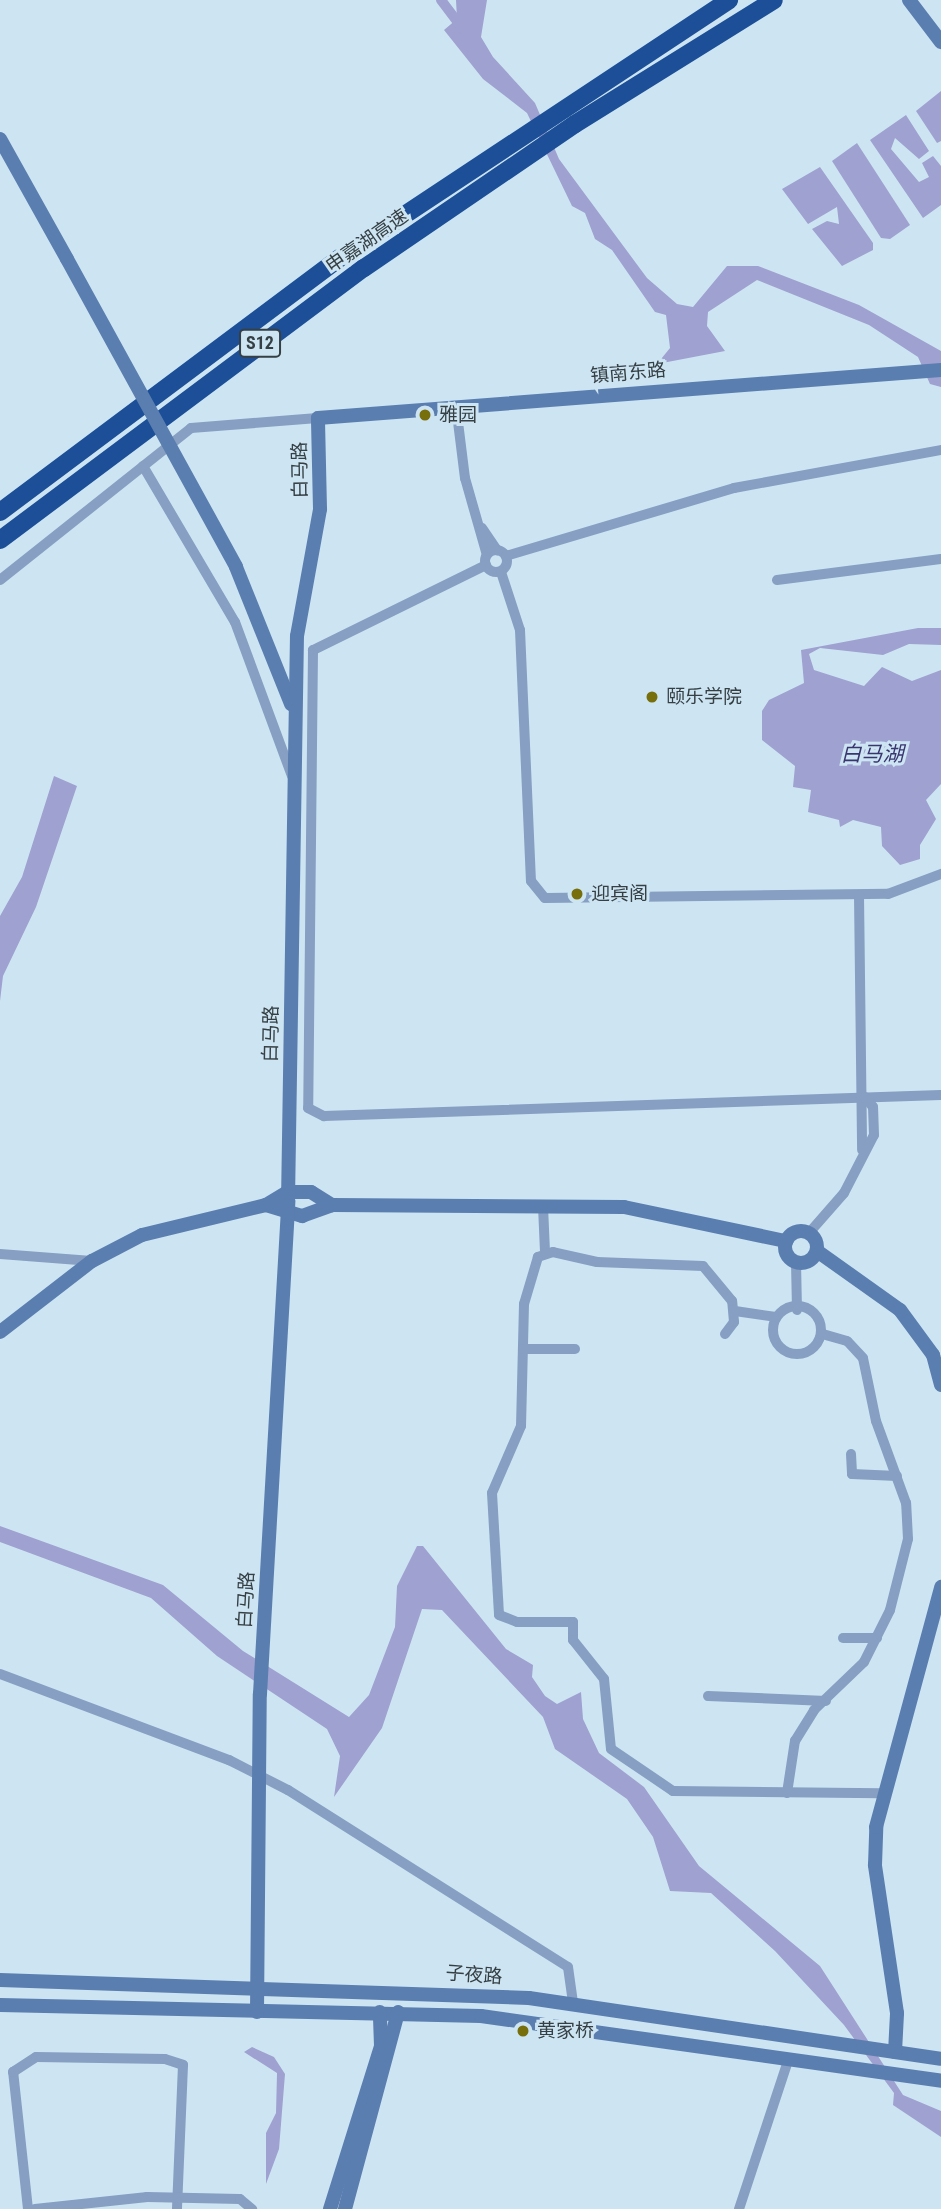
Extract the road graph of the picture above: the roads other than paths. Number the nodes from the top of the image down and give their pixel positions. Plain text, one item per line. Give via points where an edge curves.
1 (729, 0) edge
2 (774, 0) edge
3 (909, 0) edge
4 (941, 42) edge
5 (0, 139) edge
6 (941, 370) edge
7 (456, 406) junction
8 (318, 418) junction
9 (941, 450) edge
10 (143, 466) junction
11 (0, 512) edge
12 (0, 540) edge
13 (494, 557) junction
14 (941, 559) edge
15 (501, 572) junction
16 (0, 580) edge
17 (777, 580) dead end
18 (295, 716) junction
19 (294, 779) junction
20 (941, 874) edge
21 (859, 895) junction
22 (941, 1095) edge
23 (865, 1097) junction
24 (859, 1124) junction
25 (873, 1124) junction
26 (862, 1150) junction
27 (288, 1192) junction
28 (267, 1205) junction
29 (332, 1205) junction
30 (543, 1206) junction
31 (287, 1214) junction
32 (809, 1233) junction
33 (786, 1241) junction
34 (817, 1251) junction
35 (545, 1252) junction
36 (0, 1254) edge
37 (92, 1261) junction
38 (796, 1262) junction
39 (797, 1310) junction
40 (734, 1311) junction
41 (776, 1317) junction
42 (0, 1332) edge
43 (822, 1334) junction
44 (725, 1335) dead end
45 (523, 1349) junction
46 (575, 1349) dead end
47 (941, 1385) edge
48 (851, 1454) dead end
49 (897, 1475) junction
50 (941, 1587) edge
51 (843, 1638) dead end
52 (877, 1638) junction
53 (0, 1674) edge
54 (708, 1696) dead end
55 (826, 1701) junction
56 (257, 1773) junction
57 (787, 1793) junction
58 (881, 1793) junction
59 (0, 1980) edge
60 (257, 1989) junction
61 (573, 2003) junction
62 (0, 2005) edge
63 (257, 2012) junction
64 (380, 2012) junction
65 (398, 2012) junction
66 (762, 2031) junction
67 (895, 2052) junction
68 (759, 2053) junction
69 (789, 2058) junction
70 (941, 2060) edge
71 (941, 2081) edge
72 (176, 2204) edge
73 (28, 2209) edge
74 (35, 2209) edge
75 (252, 2209) edge
76 (330, 2209) edge
77 (345, 2209) edge
78 (739, 2209) edge

1 - 11 highway, 申嘉湖高速 / S12 via 563,106 286,296
2 - 12 highway, 申嘉湖高速 / S12 via 528,156 217,373
3 - 4 street
5 - 18 street, bridge via 236,567
6 - 7 street, 镇南东路
7 - 8 street, 镇南东路
7 - 13 street via 465,478
8 - 10 street via 199,424
8 - 18 street, 白马路 via 320,509 297,636
9 - 13 street via 744,485
10 - 16 street
10 - 19 street via 235,622
13 - 15 street
13 - 15 street
13 - 23 street via 313,650 308,1108 324,1116
14 - 17 street
15 - 21 street via 520,630 531,881 539,894 566,901
18 - 19 street, 白马路
19 - 27 street, 白马路
20 - 21 street via 909,890
21 - 23 street
22 - 23 street
23 - 24 street
23 - 25 street
24 - 25 street
24 - 26 street
25 - 26 street
26 - 32 street via 844,1194
27 - 28 street
27 - 29 street via 311,1192
27 - 31 street, 白马路
28 - 31 street
28 - 37 street via 142,1235
29 - 30 street
29 - 31 street
30 - 33 street via 658,1211
30 - 35 street
31 - 56 street, 白马路
32 - 33 street via 798,1231
32 - 34 street
33 - 38 street
34 - 38 street via 810,1260
34 - 47 street via 900,1310 933,1355
35 - 40 street via 597,1262 703,1265 726,1288
35 - 45 street via 527,1285
36 - 37 street
37 - 42 street
38 - 39 street
39 - 41 street
39 - 43 street via 817,1315
40 - 41 street
40 - 44 street
41 - 43 street via 774,1339 784,1350 812,1350
43 - 49 street via 847,1341 863,1359
45 - 46 street
45 - 57 street via 522,1426 492,1493 499,1615 517,1622 573,1622 573,1640 604,1679 611,1749 664,1787
48 - 49 street via 852,1474
49 - 52 street via 908,1539 898,1588
50 - 58 street
51 - 52 street
52 - 55 street via 849,1681
53 - 56 street
54 - 55 street
55 - 57 street via 795,1741
56 - 60 street, 白马路
56 - 61 street via 558,1959 573,1975
57 - 58 street
58 - 67 street via 875,1865 895,1989
59 - 60 street, 子夜路
60 - 61 street, 子夜路 via 429,1992
60 - 63 street, 白马路
61 - 66 street, 子夜路
62 - 63 street
63 - 64 street
64 - 65 street
64 - 76 street via 381,2046
65 - 68 street via 551,2022
65 - 77 street
66 - 67 street, 子夜路
66 - 68 street
67 - 70 street, 子夜路
68 - 69 street
69 - 71 street
69 - 78 street
72 - 73 street via 176,2137 185,2116 183,2065 164,2059 36,2056 13,2072
72 - 74 street
72 - 75 street via 240,2199

